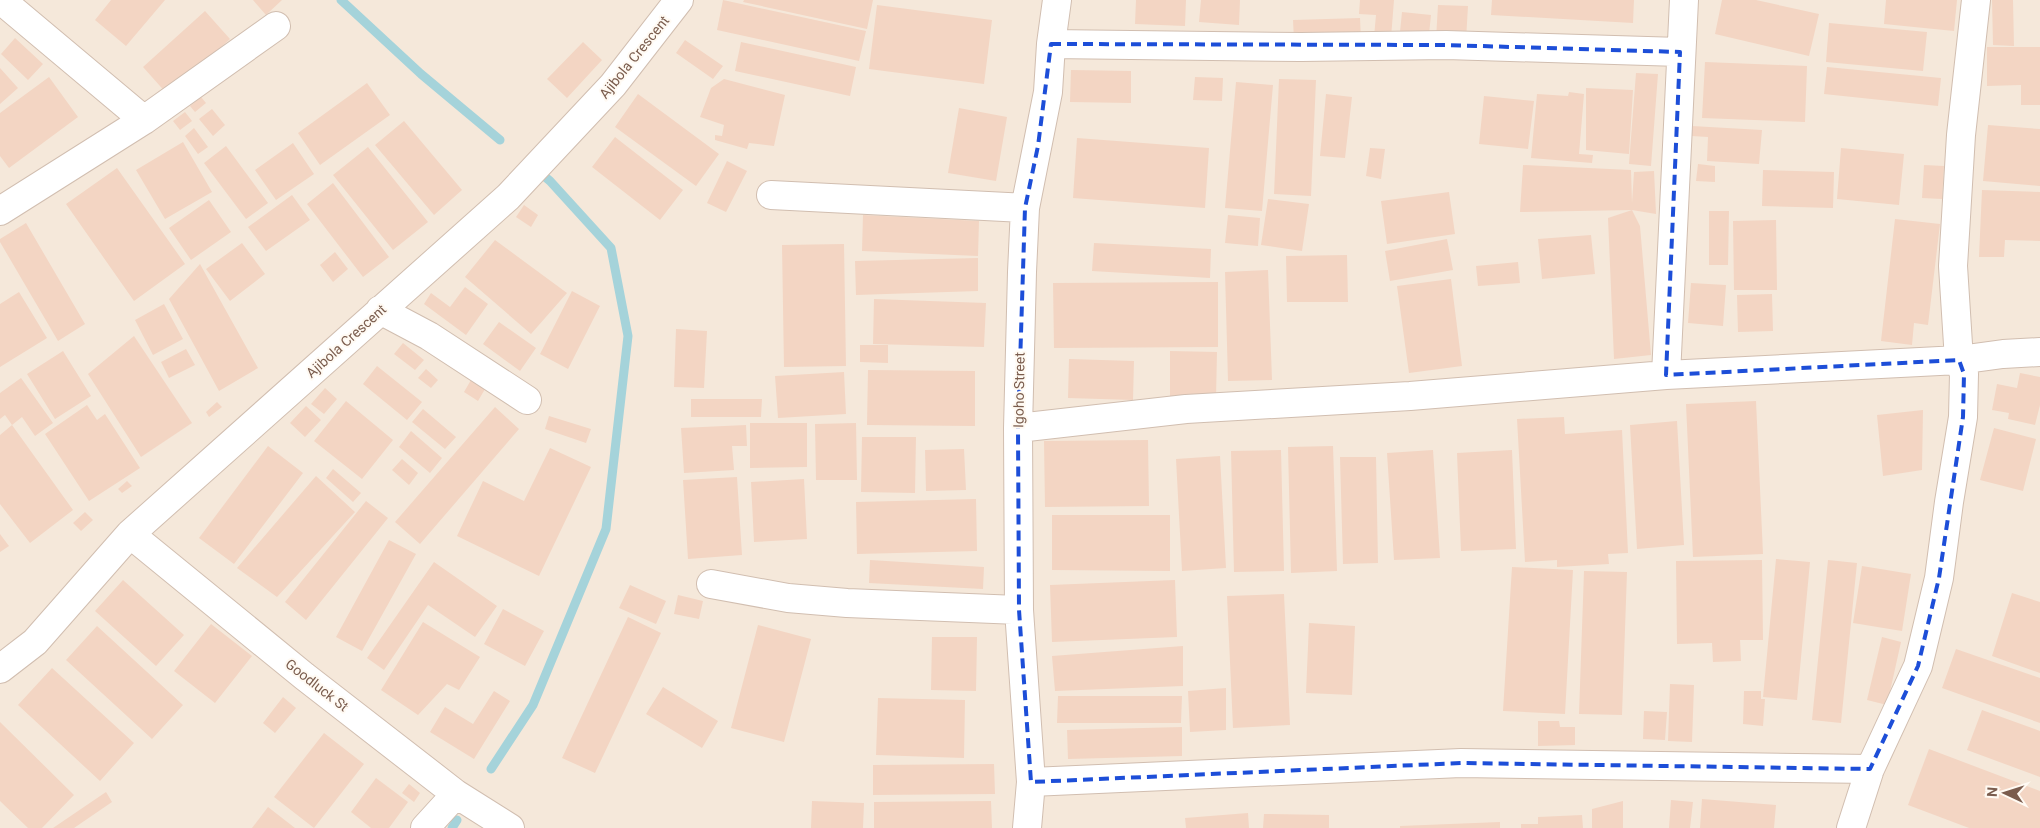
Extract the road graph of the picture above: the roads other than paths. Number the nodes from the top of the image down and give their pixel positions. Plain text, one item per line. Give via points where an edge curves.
1 (2, 0) edge
2 (1057, 0) edge
3 (1684, 0) edge
4 (1976, 0) edge
5 (669, 4) edge
6 (276, 26) dead end
7 (1051, 44) junction
8 (1680, 52) junction
9 (144, 120) junction
10 (771, 195) dead end
11 (1024, 208) junction
12 (0, 210) edge
13 (380, 310) junction
14 (2040, 352) edge
15 (1959, 360) junction
16 (1666, 375) junction
17 (527, 400) dead end
18 (1018, 428) junction
19 (130, 534) junction
20 (711, 584) dead end
21 (1019, 610) junction
22 (0, 669) edge
23 (1870, 769) junction
24 (1031, 782) junction
25 (456, 794) junction
26 (425, 828) edge
27 (510, 828) edge
28 (1027, 828) edge
29 (1851, 828) edge

1 - 9 street
2 - 7 street, Igoho Street
3 - 8 street
4 - 15 street via 1961,135 1953,266
5 - 13 street, Ajibola Crescent via 613,86 508,197
6 - 9 street
7 - 8 street via 1446,45
7 - 11 street, Igoho Street via 1048,92
8 - 16 street
9 - 12 street
10 - 11 street
11 - 18 street, Igoho Street
13 - 17 street via 429,336
13 - 19 street, Ajibola Crescent
14 - 15 street
15 - 16 street
15 - 23 street via 1964,374 1963,417 1939,578 1918,666
16 - 18 street via 1186,410
18 - 21 street, Igoho Street
19 - 22 street, Ajibola Crescent via 35,642
19 - 25 street, Goodluck St via 304,676
20 - 21 street via 788,598
21 - 24 street, Igoho Street
23 - 24 street via 1461,763
23 - 29 street
24 - 28 street, Igoho Street
25 - 26 street
25 - 27 street, Goodluck St

